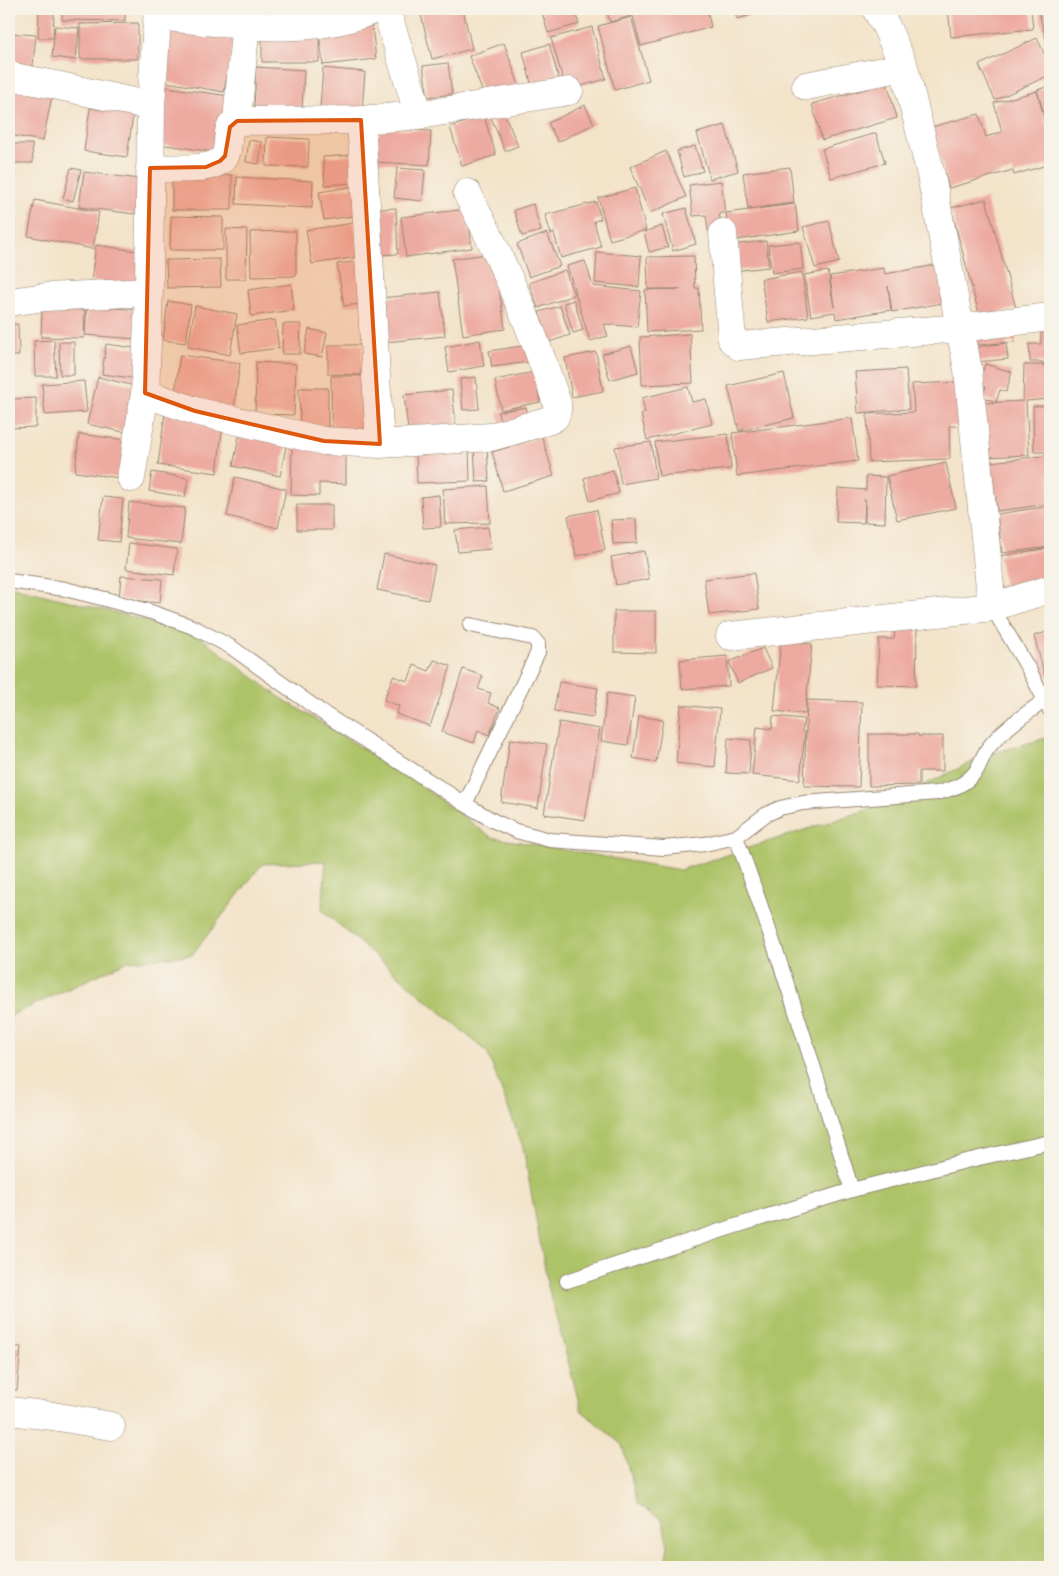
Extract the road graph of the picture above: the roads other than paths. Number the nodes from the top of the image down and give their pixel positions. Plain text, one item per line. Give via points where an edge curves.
1 (375, 9) edge
2 (386, 9) edge
3 (876, 9) edge
4 (158, 12) edge
5 (247, 17) edge
6 (904, 67) junction
7 (9, 76) edge
8 (806, 86) dead end
9 (569, 91) dead end
10 (151, 106) junction
11 (419, 115) junction
12 (361, 120) junction
13 (237, 122) junction
14 (150, 168) junction
15 (467, 193) dead end
16 (723, 233) dead end
17 (149, 292) junction
18 (9, 302) edge
19 (1050, 317) edge
20 (960, 328) junction
21 (145, 393) junction
22 (380, 444) junction
23 (131, 478) dead end
24 (9, 581) edge
25 (1050, 589) edge
26 (992, 607) junction
27 (470, 625) dead end
28 (730, 636) dead end
29 (1048, 705) edge
30 (465, 804) junction
31 (736, 837) junction
32 (1050, 1142) edge
33 (852, 1190) junction
34 (567, 1281) dead end
35 (9, 1411) edge
36 (111, 1426) dead end

1 - 5 street via 321,24 279,27
2 - 11 street
3 - 6 street
4 - 5 street
4 - 10 street
5 - 13 street
6 - 8 street
6 - 20 street via 931,175
7 - 10 street
9 - 11 street
10 - 14 street
11 - 12 street
12 - 13 street
12 - 22 street
13 - 14 street via 230,127 225,156 220,161 206,167
14 - 17 street
15 - 22 street via 506,271 549,380 557,403 555,417 491,437
16 - 20 street via 732,340 739,346
17 - 18 street
17 - 21 street
19 - 20 street
20 - 26 street via 968,370
21 - 22 street via 195,411 324,441
21 - 23 street
24 - 30 lane via 105,599 193,627 231,646 323,713
25 - 26 street
26 - 28 street
26 - 29 lane
27 - 30 lane via 533,638 538,644 538,652
29 - 31 lane via 1013,724 989,748 966,782 952,790 780,808
30 - 31 lane via 516,831 550,840 664,848
31 - 33 lane via 810,1052
32 - 33 lane
33 - 34 lane
35 - 36 street

